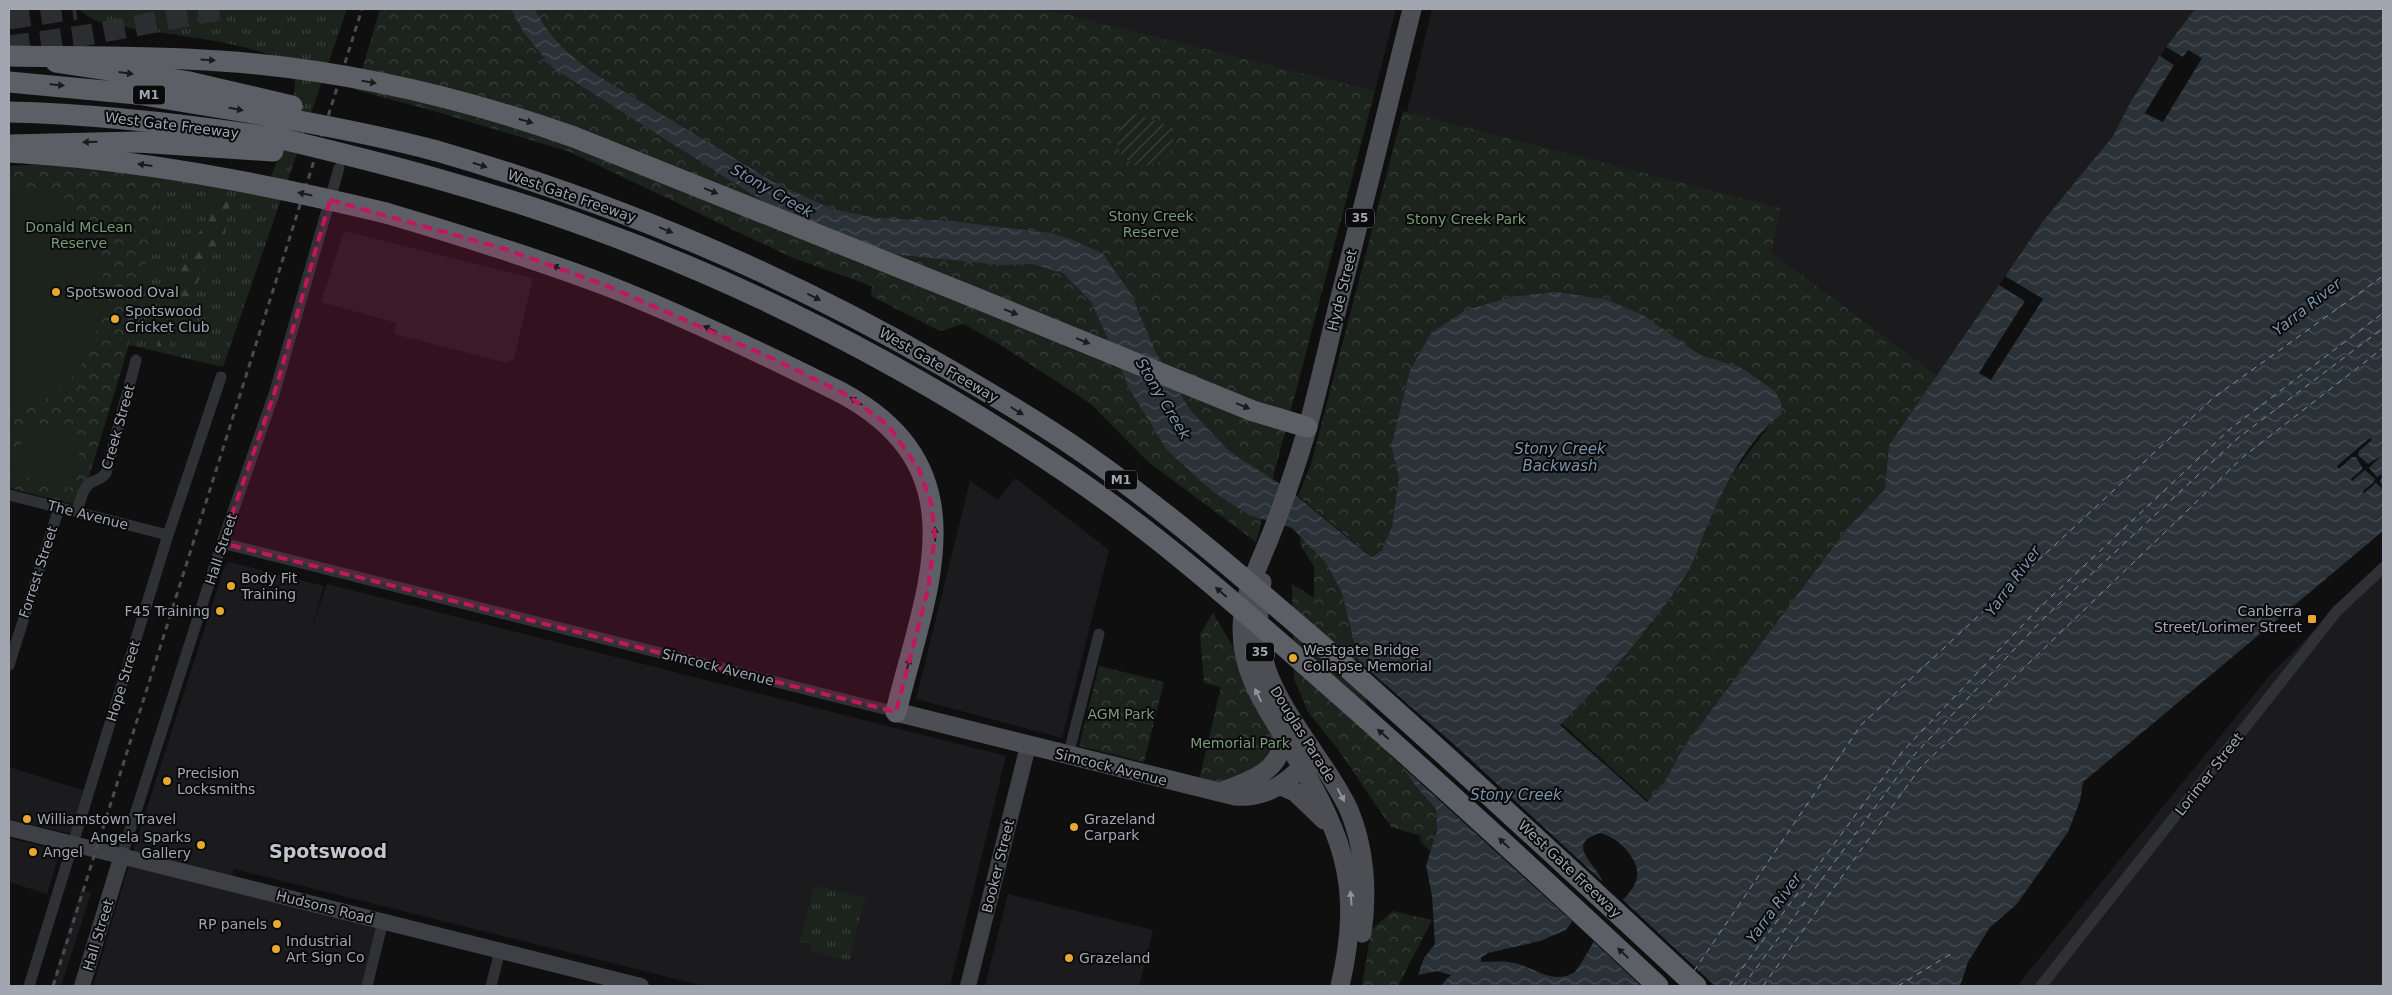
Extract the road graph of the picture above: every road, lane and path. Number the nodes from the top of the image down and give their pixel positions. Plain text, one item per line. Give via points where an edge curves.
1 (1412, 9) edge
2 (9, 55) edge
3 (9, 82) edge
4 (9, 112) edge
5 (290, 113) junction
6 (9, 145) edge
7 (280, 146) junction
8 (9, 152) edge
9 (339, 168) dead end
10 (136, 360) dead end
11 (221, 377) dead end
12 (1308, 428) junction
13 (1289, 482) joint
14 (9, 495) edge
15 (59, 508) junction
16 (77, 512) junction
17 (1272, 531) junction
18 (168, 535) junction
19 (222, 543) junction
20 (2383, 568) edge
21 (1099, 634) dead end
22 (9, 665) edge
23 (896, 712) junction
24 (1284, 737) junction
25 (1028, 746) junction
26 (1068, 756) junction
27 (1304, 760) junction
28 (1280, 786) junction
29 (1218, 791) junction
30 (9, 828) edge
31 (73, 844) junction
32 (1341, 848) junction
33 (122, 855) junction
34 (383, 922) junction
35 (500, 951) junction
36 (613, 983) edge
37 (29, 986) edge
38 (82, 986) edge
39 (368, 986) edge
40 (492, 986) edge
41 (641, 986) edge
42 (968, 986) edge
43 (1340, 986) edge
44 (1347, 986) edge
45 (1658, 986) edge
46 (1696, 986) edge
47 (2041, 986) edge

1 - 12 main road, Hyde Street / 35
2 -> 5 highway via 189,82
2 -> 12 highway, bridge via 221,61 352,78 532,123 583,140 1253,410
3 -> 5 highway, West Gate Freeway / M1 via 128,92
4 - 7 highway, West Gate Freeway / M1 via 81,114 181,124
5 -> 46 highway, West Gate Freeway / M1, bridge via 433,150 595,202 714,249 886,333 981,388 1082,452 1218,557 1450,758
7 -> 6 highway via 138,142
45 -> 7 highway, West Gate Freeway / M1, bridge via 1432,777 1209,582 1068,473 968,410 874,356 704,272 587,226 426,175
23 -> 8 highway, bridge via 928,590 935,535 931,503 910,453 893,431 849,396 697,323 603,284 502,248 386,213 202,173
9 - 19 street, Hall Street via 275,391
10 - 16 street, Creek Street via 106,473 103,478 90,482 84,490
11 - 18 street, Hope Street
12 - 13 main road, Hyde Street / 35
13 - 17 main road, Douglas Parade / 35
14 - 15 street, The Avenue
15 - 16 street, The Avenue
15 - 22 street, Forrest Street
16 - 18 street, The Avenue
24 -> 17 main road, Douglas Parade / 35 via 1252,682 1243,643 1246,600
17 - 27 main road, Douglas Parade / 35 via 1258,612 1260,652
18 - 31 street, Hope Street
19 - 23 street, Simcock Avenue
19 - 33 street, Hall Street
20 - 47 street, Lorimer Street via 2337,611
21 - 26 street
23 - 25 main road, Simcock Avenue
24 - 27 main road, Douglas Parade / 35
24 - 29 main road via 1280,753 1266,772
25 - 26 main road, Simcock Avenue
25 - 42 street, Booker Street
26 - 29 main road, Simcock Avenue
27 - 28 main road, Simcock Avenue
27 - 29 main road, Simcock Avenue via 1265,782
27 - 32 main road, Douglas Parade / 35
27 -> 44 main road, Douglas Parade / 35 via 1335,784 1349,811 1362,859 1364,921 1358,954
28 - 29 main road, Simcock Avenue via 1250,796
28 - 32 main road via 1291,790 1316,811
30 - 31 street, Hudsons Road
31 - 33 street, Hudsons Road
31 - 37 street, Hope Street
43 -> 32 main road, Douglas Parade / 35 via 1351,916
33 - 34 street, Hudsons Road
33 - 38 street, Hall Street
34 - 35 street, Hudsons Road
34 - 39 street
35 - 36 street, Hudsons Road
35 - 40 street
36 - 41 street, Hudsons Road

